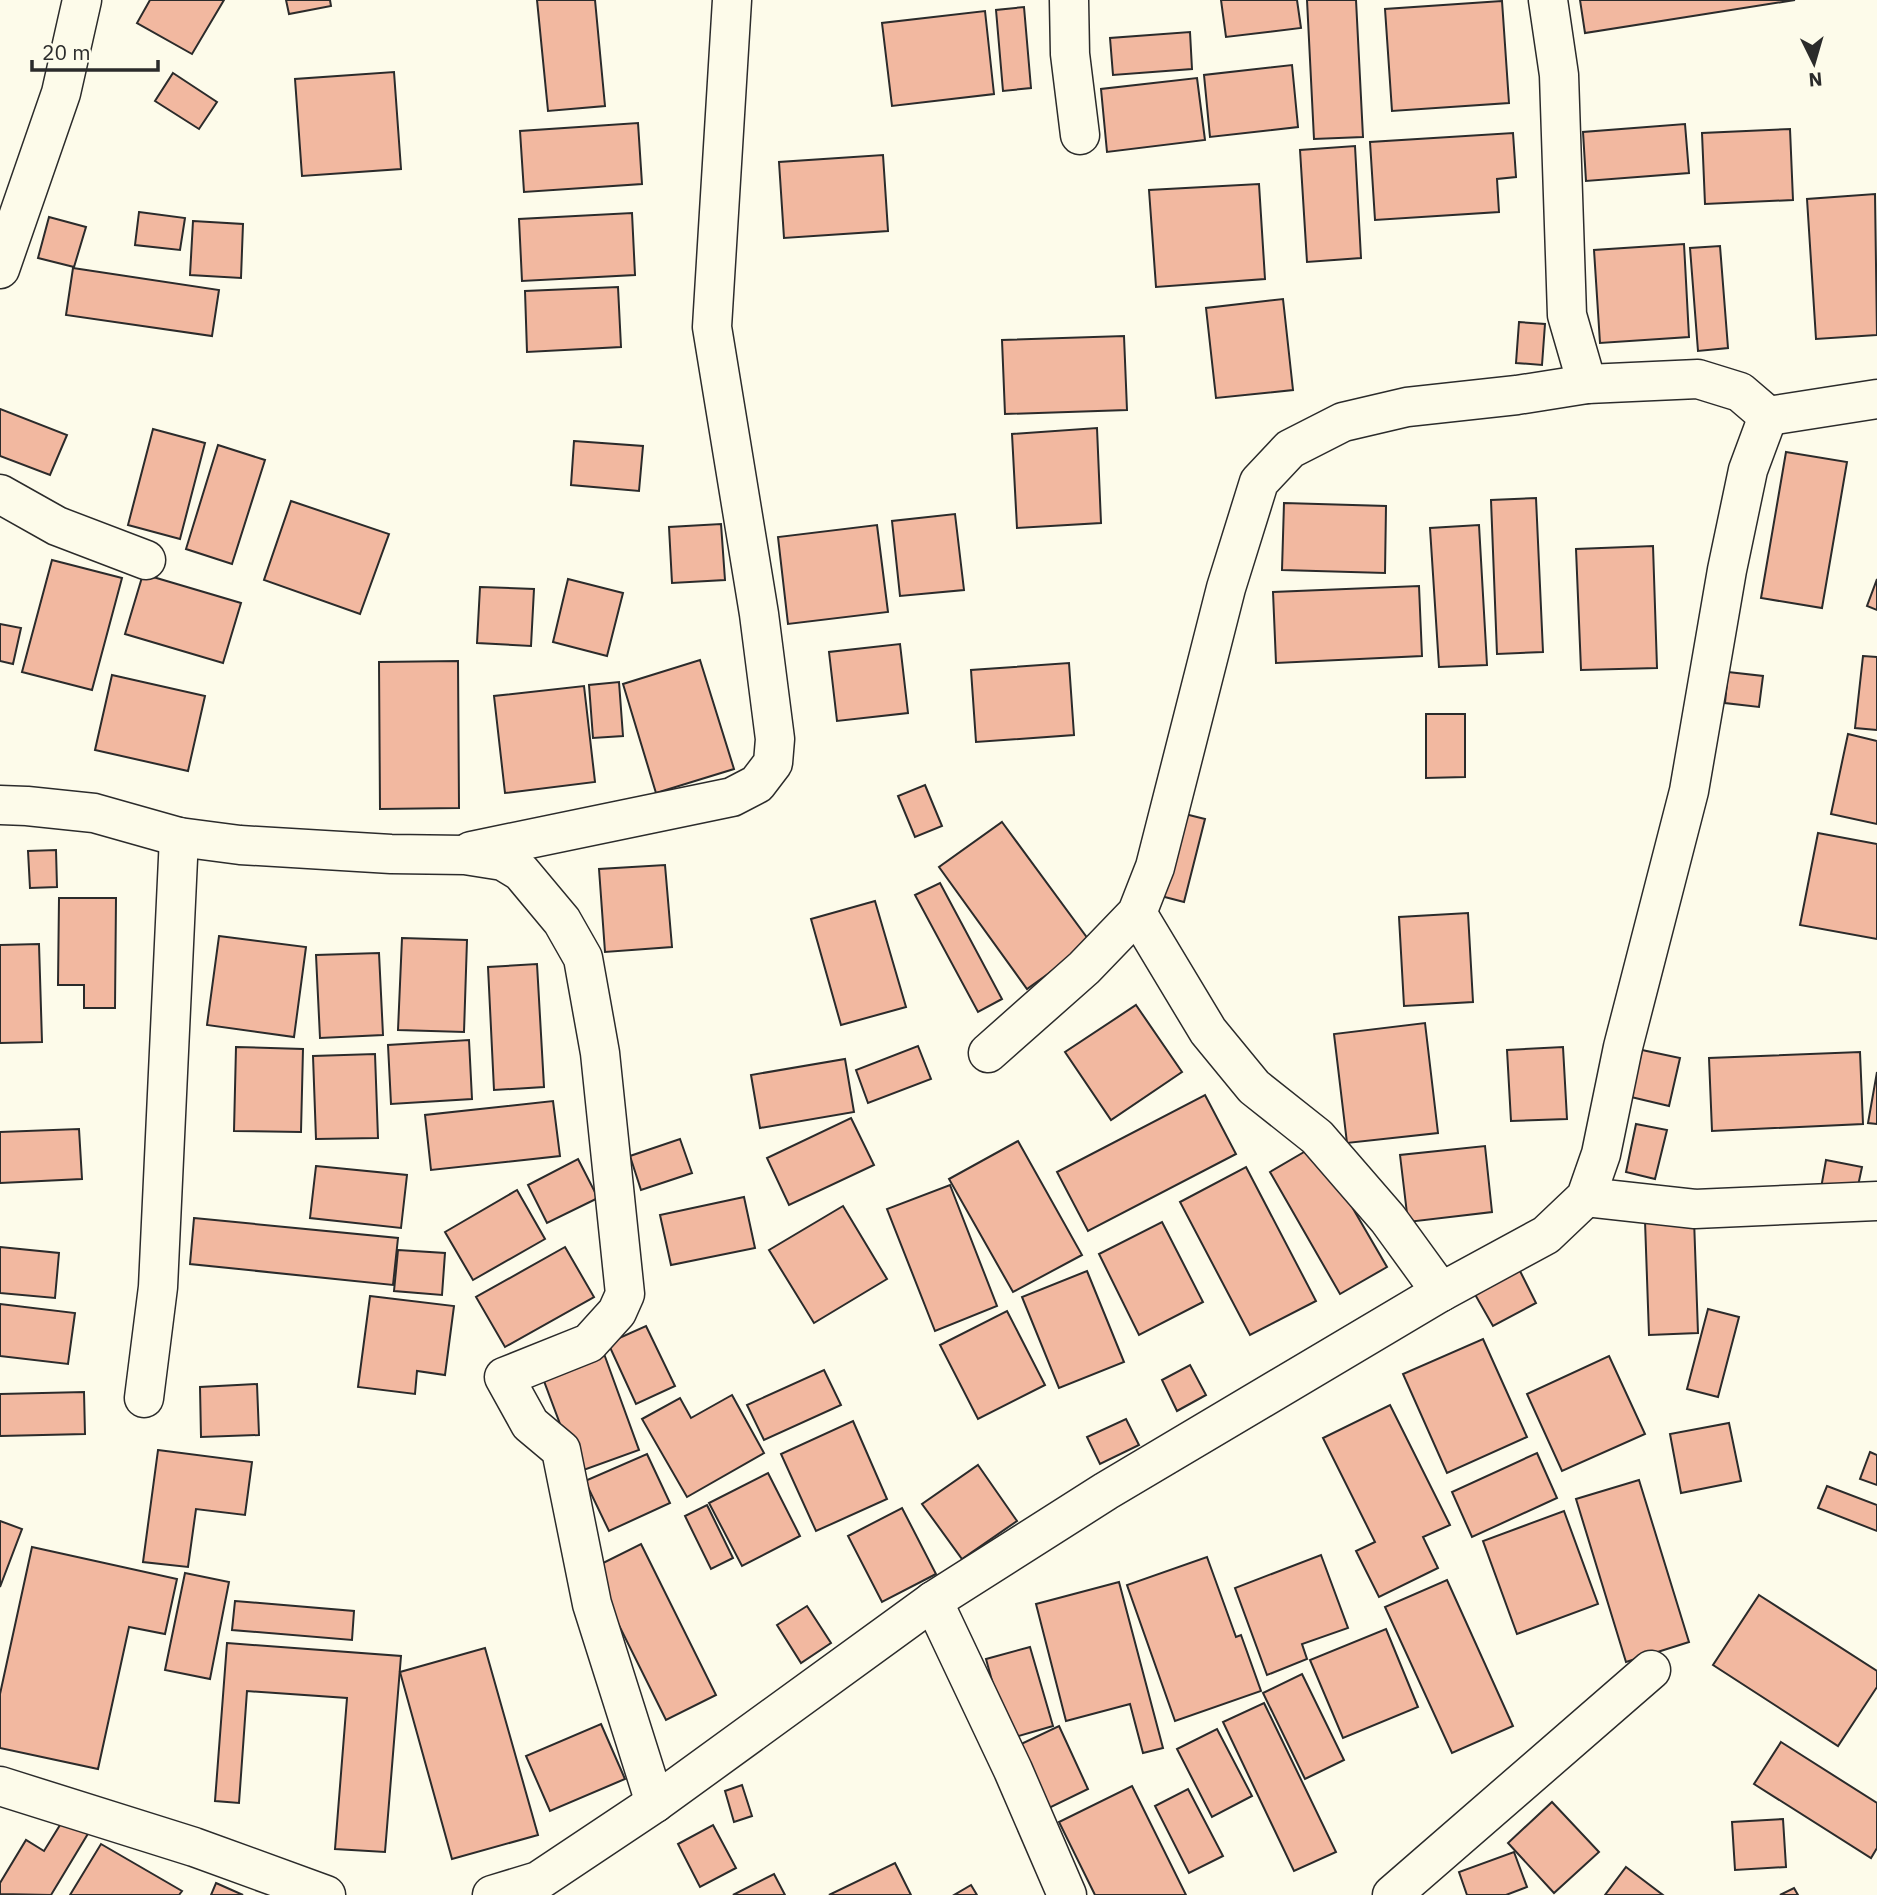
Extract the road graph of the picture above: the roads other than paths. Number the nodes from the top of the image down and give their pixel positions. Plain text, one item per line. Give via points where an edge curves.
1 (82, 0) edge
2 (732, 0) edge
3 (1069, 0) edge
4 (1549, 0) edge
5 (1080, 135) dead end
6 (0, 269) edge
7 (1587, 384) junction
8 (1877, 399) edge
9 (1768, 416) junction
10 (0, 494) edge
11 (146, 560) dead end
12 (0, 805) edge
13 (179, 837) junction
14 (452, 855) junction
15 (1137, 913) junction
16 (988, 1053) dead end
17 (1586, 1197) junction
18 (1877, 1201) edge
19 (1441, 1292) junction
20 (144, 1398) dead end
21 (933, 1601) junction
22 (1651, 1670) dead end
23 (0, 1786) edge
24 (655, 1803) junction
25 (326, 1895) edge
26 (492, 1895) edge
27 (1067, 1895) edge
28 (1392, 1895) edge

1 - 6 street via 61,93
2 - 14 street via 712,327 760,614 775,739 773,763 757,784 732,797
3 - 5 street
4 - 7 street via 1559,75 1567,315
7 - 9 street via 1698,379 1740,392
7 - 15 street via 1407,407 1343,422 1290,449 1259,482 1226,588 1155,867
8 - 9 street
9 - 17 street via 1748,470 1689,791 1623,1047 1601,1154
10 - 11 street via 57,526
12 - 13 street via 94,813
13 - 14 street
13 - 20 street via 158,1287
14 - 24 street via 503,861 521,872 562,920 583,958 600,1053 625,1294 617,1312 589,1343 504,1377 530,1424 561,1450 593,1604
15 - 16 street via 1084,968
15 - 19 street via 1208,1031 1254,1087 1317,1137 1388,1219
17 - 18 street via 1695,1209
17 - 19 street via 1546,1235
19 - 21 street via 1106,1491
21 - 24 street
21 - 27 street
22 - 28 street
23 - 25 street via 194,1847
24 - 26 street via 538,1881

